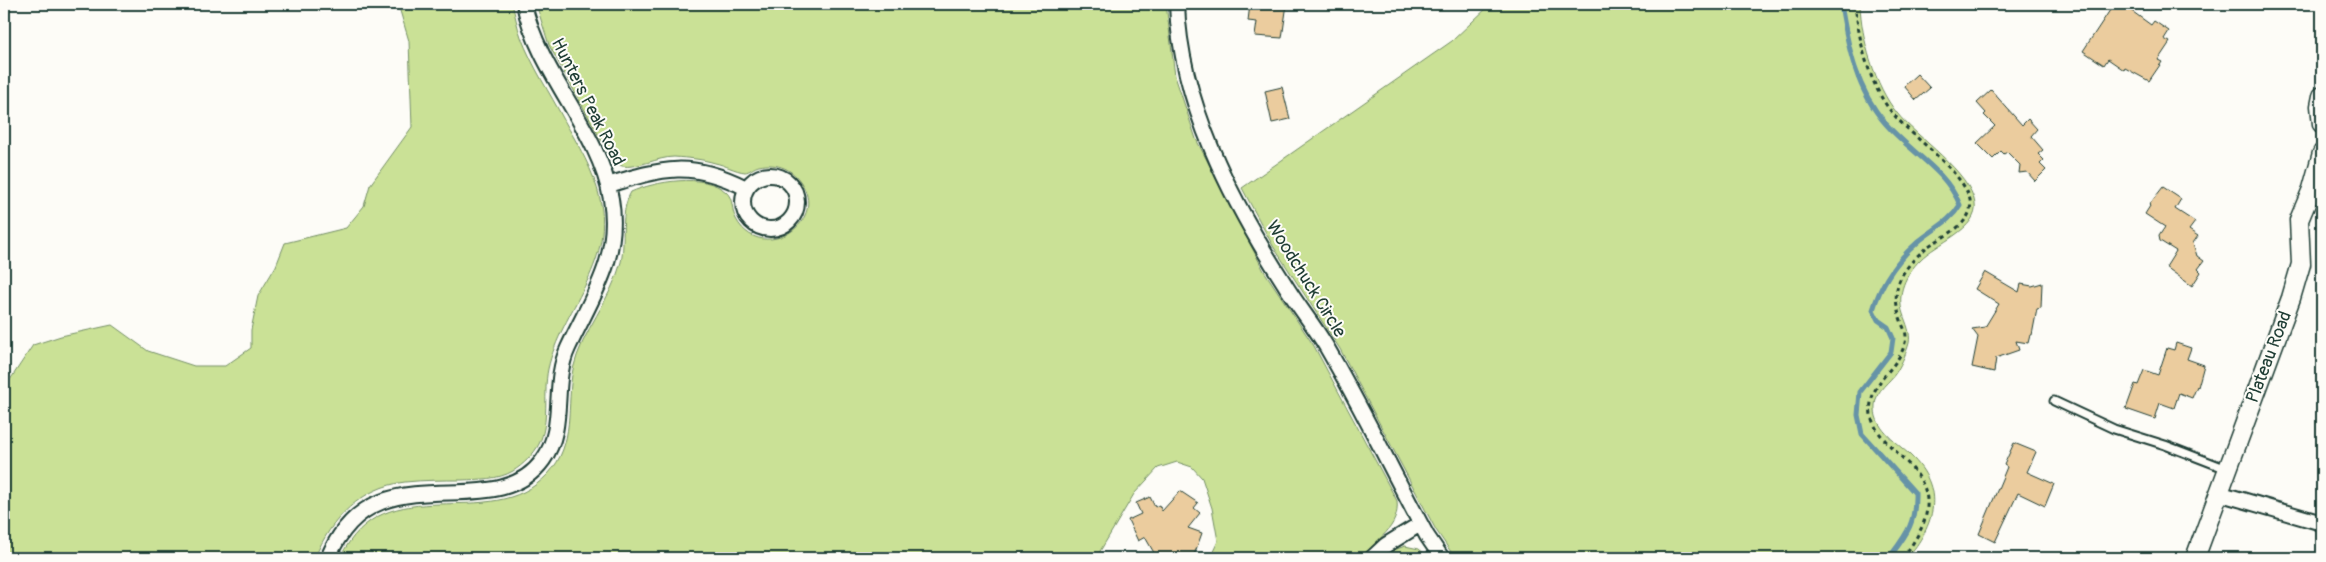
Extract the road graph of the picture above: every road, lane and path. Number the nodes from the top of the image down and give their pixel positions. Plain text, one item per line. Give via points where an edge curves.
1 (524, 4) edge
2 (1177, 4) edge
3 (1854, 4) edge
4 (2322, 96) edge
5 (2322, 124) edge
6 (2322, 153) edge
7 (608, 185) junction
8 (746, 188) junction
9 (2054, 401) dead end
10 (2227, 469) junction
11 (2218, 494) junction
12 (2322, 523) edge
13 (1420, 524) junction
14 (328, 558) edge
15 (1372, 558) edge
16 (1442, 558) edge
17 (1903, 558) edge
18 (2195, 558) edge

1 - 7 street, Hunters Peak Road via 547,64 596,154
2 - 13 street, Woodchuck Circle via 1188,80 1200,120 1218,161 1272,264 1326,346
3 - 17 path via 1862,46 1887,107 1964,187 1971,210 1966,219 1917,257 1904,272 1895,300 1906,333 1904,347 1898,361 1873,394 1870,411 1874,427 1917,471 1925,487 1928,507 1922,526
4 - 5 street
6 - 10 street, Plateau Road via 2299,220 2301,264 2291,298
7 - 8 street via 678,168 714,173
7 - 14 street, Hunters Peak Road via 614,221 608,263 563,358 553,444 542,462 519,482 502,487 399,495 383,500 350,522 339,535
8 - 8 street via 742,199 749,221 770,230 791,220 797,199 794,188 786,179 764,175
9 - 10 lane via 2114,429
10 - 11 street, Plateau Road
11 - 12 street
11 - 18 street, Plateau Road
13 - 15 street via 1386,545
13 - 16 street, Woodchuck Circle

